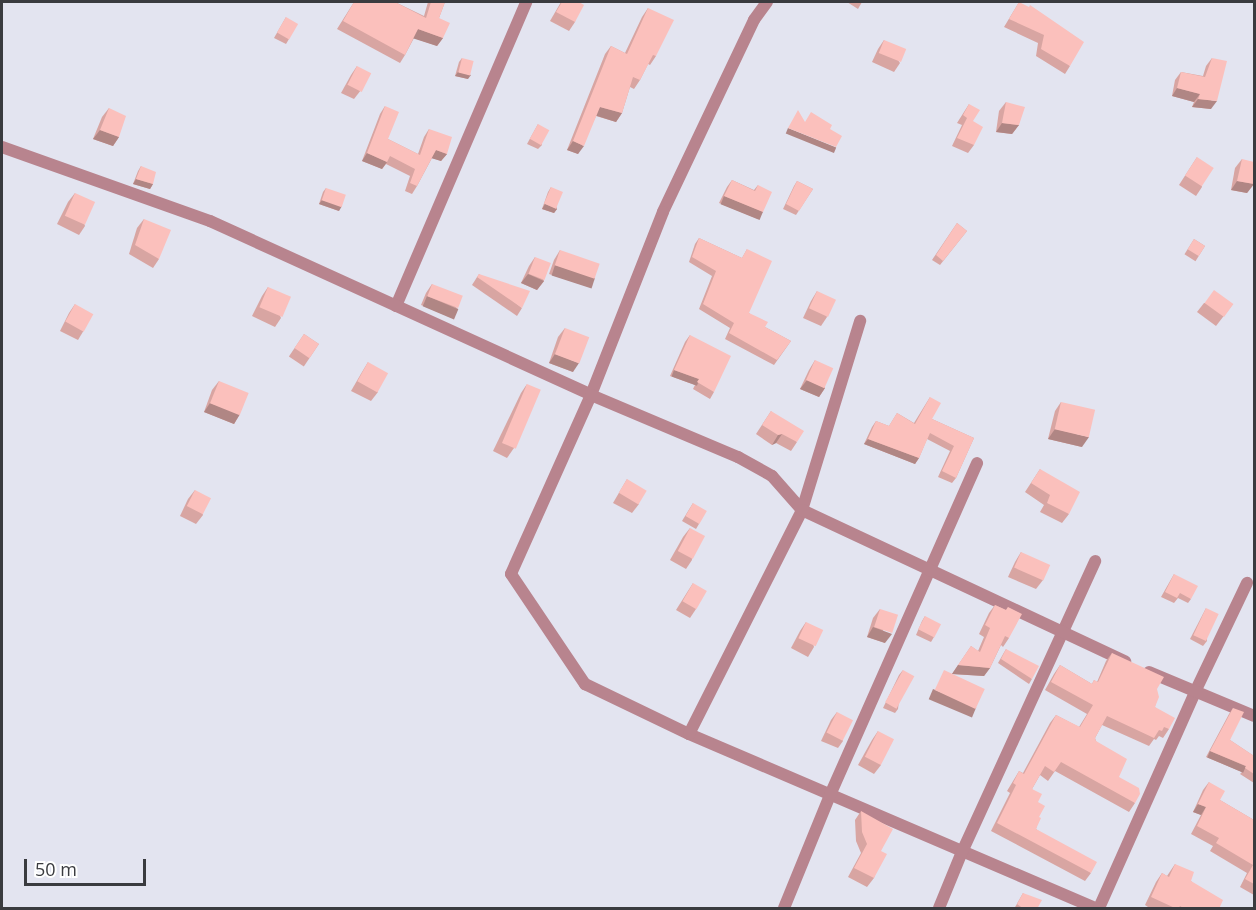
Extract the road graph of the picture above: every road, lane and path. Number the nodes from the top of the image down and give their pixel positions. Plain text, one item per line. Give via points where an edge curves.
1 (526, 2) edge
2 (767, 2) edge
3 (2, 147) edge
4 (396, 306) junction
5 (860, 321) dead end
6 (591, 395) junction
7 (977, 463) dead end
8 (802, 510) junction
9 (1095, 561) dead end
10 (929, 572) junction
11 (1247, 583) dead end
12 (1061, 633) junction
13 (1194, 692) junction
14 (1254, 716) edge
15 (689, 734) junction
16 (830, 795) junction
17 (962, 852) junction
18 (784, 909) edge
19 (939, 909) edge
20 (1097, 909) edge

1 - 4 street
2 - 6 street via 754,20 663,212
3 - 4 street via 210,220
4 - 6 street
5 - 8 street
6 - 8 street via 738,457 772,476
6 - 15 street via 511,574 585,684
7 - 10 street
8 - 10 street
8 - 15 street
9 - 12 street
10 - 12 street
10 - 16 street
11 - 13 street
12 - 13 street
12 - 17 street
13 - 14 street
13 - 20 street
15 - 16 street
16 - 17 street
16 - 18 street
17 - 19 street
17 - 20 street

